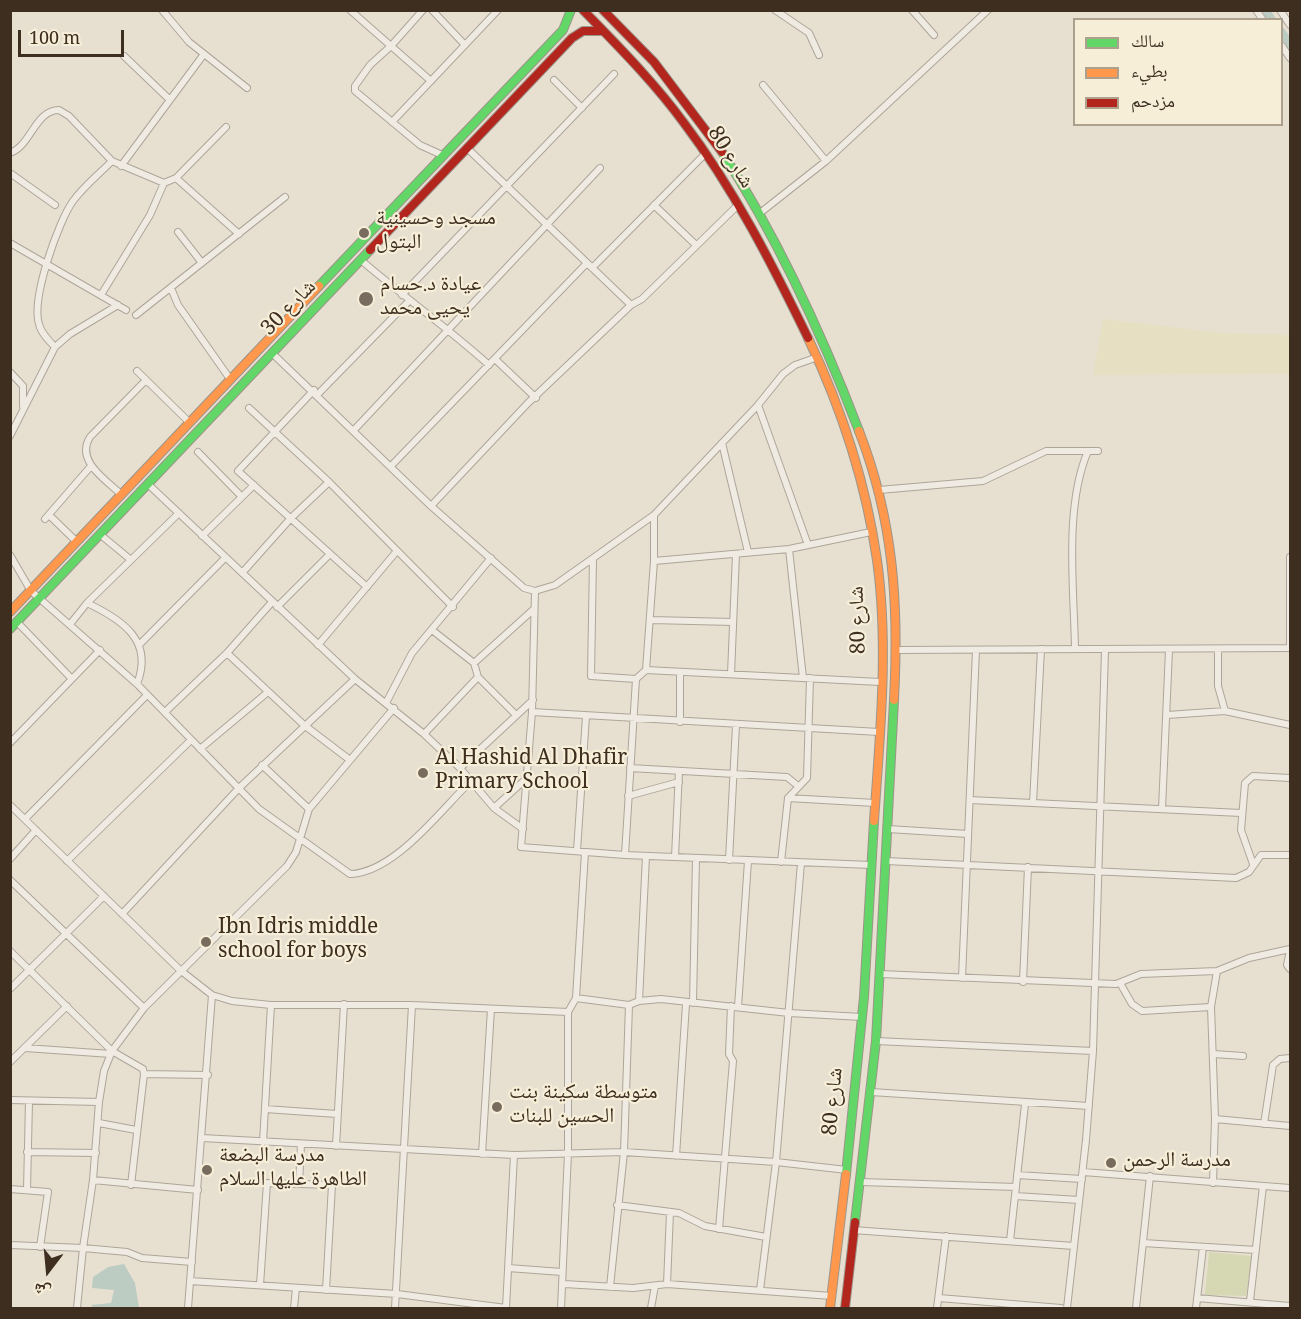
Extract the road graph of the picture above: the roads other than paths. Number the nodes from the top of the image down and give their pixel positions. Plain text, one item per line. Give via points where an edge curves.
1 (162, 10) edge
2 (350, 10) edge
3 (423, 10) edge
4 (432, 10) edge
5 (498, 10) edge
6 (572, 10) edge
7 (583, 10) edge
8 (775, 10) edge
9 (912, 10) edge
10 (988, 10) edge
11 (1280, 10) edge
12 (603, 11) edge
13 (567, 25) junction
14 (1290, 25) edge
15 (603, 31) junction
16 (577, 34) junction
17 (934, 35) dead end
18 (465, 45) junction
19 (391, 46) junction
20 (204, 54) junction
21 (819, 55) dead end
22 (124, 56) dead end
23 (614, 74) dead end
24 (554, 80) dead end
25 (431, 81) junction
26 (763, 85) dead end
27 (247, 88) dead end
28 (170, 100) junction
29 (582, 108) junction
30 (392, 122) junction
31 (226, 127) dead end
32 (468, 149) junction
33 (10, 153) edge
34 (705, 154) junction
35 (442, 155) junction
36 (112, 161) junction
37 (826, 161) junction
38 (121, 166) junction
39 (600, 168) dead end
40 (10, 173) edge
41 (176, 178) junction
42 (164, 183) junction
43 (507, 186) junction
44 (285, 197) dead end
45 (55, 205) dead end
46 (654, 206) junction
47 (737, 206) junction
48 (760, 213) junction
49 (548, 226) junction
50 (178, 232) dead end
51 (239, 234) junction
52 (10, 243) edge
53 (696, 245) junction
54 (362, 261) junction
55 (47, 263) junction
56 (202, 263) junction
57 (590, 265) junction
58 (171, 288) junction
59 (101, 295) junction
60 (402, 296) junction
61 (305, 300) junction
62 (409, 301) junction
63 (118, 305) junction
64 (632, 305) junction
65 (126, 310) dead end
66 (315, 310) junction
67 (292, 314) junction
68 (136, 315) dead end
69 (303, 323) junction
70 (449, 329) junction
71 (55, 347) junction
72 (273, 354) junction
73 (815, 358) junction
74 (495, 359) junction
75 (489, 365) junction
76 (137, 371) dead end
77 (10, 372) edge
78 (230, 379) junction
79 (146, 380) junction
80 (316, 392) junction
81 (536, 398) junction
82 (758, 405) junction
83 (249, 408) dead end
84 (23, 409) junction
85 (189, 422) junction
86 (354, 430) junction
87 (274, 432) junction
88 (10, 436) edge
89 (722, 443) junction
90 (1088, 451) junction
91 (1098, 451) dead end
92 (198, 452) dead end
93 (92, 466) junction
94 (391, 466) junction
95 (329, 482) junction
96 (254, 485) junction
97 (150, 486) junction
98 (879, 490) junction
99 (122, 495) junction
100 (242, 496) junction
101 (431, 506) junction
102 (179, 513) junction
103 (654, 515) junction
104 (291, 518) junction
105 (872, 532) junction
106 (102, 536) junction
107 (202, 536) junction
108 (77, 542) junction
109 (807, 545) junction
110 (789, 549) junction
111 (396, 552) junction
112 (748, 552) junction
113 (330, 554) junction
114 (736, 554) junction
115 (10, 555) edge
116 (1290, 557) edge
117 (225, 558) junction
118 (491, 558) junction
119 (593, 559) junction
120 (131, 560) junction
121 (654, 561) junction
122 (242, 573) junction
123 (367, 587) junction
124 (31, 591) junction
125 (535, 591) junction
126 (40, 599) junction
127 (87, 603) junction
128 (18, 604) junction
129 (275, 605) junction
130 (453, 607) junction
131 (534, 609) junction
132 (10, 612) edge
133 (27, 612) junction
134 (651, 620) junction
135 (733, 622) junction
136 (71, 623) junction
137 (14, 626) edge
138 (432, 630) junction
139 (140, 644) junction
140 (318, 645) junction
141 (1290, 647) edge
142 (1041, 649) junction
143 (100, 650) junction
144 (897, 650) junction
145 (976, 650) junction
146 (1075, 650) junction
147 (1105, 650) junction
148 (1169, 650) junction
149 (1218, 650) junction
150 (227, 652) junction
151 (474, 663) junction
152 (646, 670) junction
153 (680, 672) junction
154 (731, 674) junction
155 (478, 677) junction
156 (71, 678) junction
157 (807, 678) junction
158 (355, 679) junction
159 (636, 679) junction
160 (880, 682) junction
161 (137, 684) junction
162 (268, 692) junction
163 (147, 695) junction
164 (533, 699) junction
165 (386, 703) junction
166 (394, 708) junction
167 (1225, 711) junction
168 (165, 712) junction
169 (532, 712) junction
170 (1167, 714) junction
171 (516, 715) junction
172 (586, 716) junction
173 (633, 719) junction
174 (680, 722) junction
175 (304, 725) junction
176 (736, 725) junction
177 (1290, 725) edge
178 (809, 729) junction
179 (879, 732) junction
180 (424, 734) junction
181 (191, 740) junction
182 (10, 743) edge
183 (200, 749) junction
184 (350, 760) junction
185 (262, 765) junction
186 (460, 768) junction
187 (630, 768) junction
188 (679, 771) junction
189 (734, 774) junction
190 (527, 778) junction
191 (1290, 778) edge
192 (470, 782) junction
193 (679, 782) junction
194 (798, 786) junction
195 (239, 788) junction
196 (628, 796) junction
197 (788, 798) junction
198 (970, 801) junction
199 (875, 803) junction
200 (1033, 803) junction
201 (10, 805) edge
202 (1100, 806) junction
203 (494, 808) junction
204 (309, 809) junction
205 (1162, 809) junction
206 (1241, 813) junction
207 (25, 819) junction
208 (523, 829) junction
209 (888, 829) junction
210 (36, 830) junction
211 (969, 834) junction
212 (301, 839) junction
213 (577, 851) junction
214 (585, 852) junction
215 (625, 855) junction
216 (1290, 855) edge
217 (646, 856) junction
218 (675, 857) junction
219 (696, 858) junction
220 (10, 859) edge
221 (729, 860) junction
222 (67, 861) junction
223 (748, 861) junction
224 (886, 861) junction
225 (781, 862) junction
226 (801, 863) junction
227 (967, 864) junction
228 (1253, 864) junction
229 (871, 865) junction
230 (1028, 867) junction
231 (1097, 870) junction
232 (10, 880) edge
233 (104, 896) junction
234 (122, 914) junction
235 (66, 934) junction
236 (1290, 950) edge
237 (10, 951) edge
238 (866, 956) junction
239 (881, 956) junction
240 (1290, 969) edge
241 (30, 970) junction
242 (180, 970) junction
243 (1216, 971) junction
244 (880, 974) junction
245 (963, 978) junction
246 (1023, 982) junction
247 (1120, 983) junction
248 (1095, 984) junction
249 (10, 989) edge
250 (879, 992) junction
251 (864, 993) junction
252 (212, 995) junction
253 (576, 998) junction
254 (639, 1001) junction
255 (690, 1003) junction
256 (344, 1004) junction
257 (271, 1005) junction
258 (412, 1005) junction
259 (630, 1005) junction
260 (67, 1006) junction
261 (735, 1006) junction
262 (1211, 1007) junction
263 (144, 1008) junction
264 (491, 1009) junction
265 (568, 1012) junction
266 (789, 1013) junction
267 (862, 1017) junction
268 (876, 1041) junction
269 (25, 1048) junction
270 (1093, 1051) junction
271 (111, 1053) junction
272 (1214, 1054) junction
273 (1243, 1056) dead end
274 (1290, 1058) edge
275 (10, 1062) edge
276 (144, 1074) junction
277 (208, 1075) junction
278 (871, 1092) junction
279 (10, 1100) edge
280 (29, 1101) junction
281 (99, 1102) junction
282 (1025, 1104) junction
283 (1089, 1106) junction
284 (265, 1109) junction
285 (337, 1114) junction
286 (1215, 1119) junction
287 (99, 1123) junction
288 (1264, 1124) junction
289 (1290, 1126) edge
290 (136, 1130) junction
291 (202, 1138) junction
292 (262, 1142) junction
293 (301, 1144) junction
294 (336, 1146) junction
295 (406, 1150) junction
296 (27, 1152) junction
297 (568, 1152) junction
298 (624, 1152) junction
299 (96, 1153) junction
300 (482, 1154) junction
301 (514, 1155) junction
302 (676, 1156) junction
303 (725, 1160) junction
304 (776, 1162) junction
305 (847, 1170) junction
306 (1017, 1174) junction
307 (1082, 1175) junction
308 (1150, 1176) junction
309 (93, 1180) junction
310 (861, 1182) junction
311 (1213, 1183) junction
312 (299, 1184) junction
313 (131, 1185) junction
314 (1263, 1186) junction
315 (1016, 1187) junction
316 (1290, 1188) edge
317 (10, 1189) edge
318 (27, 1190) junction
319 (198, 1190) junction
320 (1015, 1196) junction
321 (1079, 1200) junction
322 (617, 1205) junction
323 (670, 1212) junction
324 (719, 1229) junction
325 (853, 1230) junction
326 (946, 1236) junction
327 (766, 1237) junction
328 (1010, 1241) junction
329 (1143, 1243) junction
330 (10, 1245) edge
331 (1074, 1246) junction
332 (1203, 1247) junction
333 (40, 1248) junction
334 (82, 1248) junction
335 (1256, 1250) junction
336 (192, 1262) junction
337 (508, 1268) junction
338 (562, 1272) junction
339 (190, 1281) junction
340 (564, 1284) junction
341 (667, 1284) junction
342 (260, 1286) junction
343 (654, 1286) junction
344 (610, 1287) junction
345 (296, 1288) junction
346 (326, 1290) junction
347 (760, 1290) junction
348 (397, 1294) junction
349 (832, 1296) junction
350 (939, 1298) junction
351 (1197, 1299) junction
352 (1250, 1301) junction
353 (1290, 1306) edge
354 (77, 1308) edge
355 (188, 1308) edge
356 (294, 1308) edge
357 (395, 1308) edge
358 (506, 1308) edge
359 (561, 1308) edge
360 (651, 1308) edge
361 (830, 1308) edge
362 (844, 1308) edge
363 (938, 1308) edge
364 (1061, 1308) edge
365 (1067, 1308) edge
366 (1136, 1308) edge
367 (1196, 1308) edge

1 - 20 street
2 - 19 street
3 - 19 street
4 - 18 street
5 - 18 street
6 - 13 main road, شارع 30
7 - 15 main road, شارع 80
8 - 21 street via 809,33
9 - 17 street
10 - 37 street
11 - 14 street
12 - 48 main road, شارع 80 via 654,62
13 - 16 main road via 574,27
13 - 35 main road, شارع 30
15 - 16 main road
15 - 34 main road, شارع 80
16 - 32 main road, شارع 30
18 - 25 street
19 - 25 street
19 - 30 street via 370,65 354,88
20 - 27 street
20 - 28 street
22 - 28 street
23 - 29 street
24 - 29 street
25 - 30 street
26 - 37 street
28 - 38 street
29 - 43 street
30 - 35 street via 420,145
31 - 41 street
32 - 43 street
32 - 54 main road, شارع 30
33 - 36 street via 20,147 48,112 59,110
34 - 46 street
34 - 47 main road, شارع 80
35 - 61 main road, شارع 30
36 - 38 street
36 - 55 street via 74,199 56,232
37 - 48 street
38 - 42 street
39 - 49 street
40 - 45 street
41 - 42 street
41 - 51 street
42 - 59 street via 150,215
43 - 49 street
43 - 60 street
44 - 51 street
46 - 53 street
46 - 57 street
47 - 53 street
47 - 73 main road, شارع 80
48 - 98 main road, شارع 80 via 827,349
49 - 57 street
49 - 70 street
50 - 56 street
51 - 56 street
52 - 55 street
53 - 64 street via 642,300
54 - 60 street
54 - 66 main road, شارع 30
55 - 59 street
55 - 71 street via 39,324
56 - 58 street
57 - 64 street
57 - 74 street
58 - 68 street
58 - 78 street via 178,306
59 - 63 street
60 - 62 street
61 - 66 main road
61 - 67 main road, شارع 30
62 - 70 street
62 - 80 street
63 - 65 street
63 - 71 street
64 - 81 street
66 - 69 main road, شارع 30
67 - 69 main road
67 - 78 main road, شارع 30
69 - 72 main road, شارع 30
70 - 75 street
70 - 86 street
71 - 84 street
72 - 80 street
72 - 97 main road, شارع 30
73 - 82 street via 783,374
73 - 105 main road, شارع 80 via 855,462
74 - 75 street
74 - 81 street
75 - 94 street
76 - 79 street
77 - 84 street via 22,386
78 - 85 main road, شارع 30
79 - 85 street
79 - 93 street via 87,442 85,452
80 - 86 street
80 - 87 street
81 - 101 street
82 - 89 street
82 - 109 street
83 - 87 street
84 - 88 street
85 - 99 main road, شارع 30
86 - 94 street
87 - 95 street
87 - 96 street via 238,471
89 - 103 street
89 - 112 street
90 - 91 street
90 - 98 street via 1046,451 983,481
90 - 146 street via 1077,479 1074,501
92 - 100 street
93 - 99 street
93 - 108 street via 47,517
94 - 101 street
95 - 104 street
95 - 111 street
96 - 100 street
96 - 104 street
97 - 102 street
97 - 106 main road, شارع 30
98 - 144 main road, شارع 80 via 889,532 897,603
99 - 108 main road, شارع 30
100 - 107 street
101 - 118 street
102 - 107 street
102 - 120 street
103 - 119 street
103 - 121 street
104 - 113 street
104 - 122 street
105 - 109 street
105 - 160 main road, شارع 80 via 878,572
106 - 120 street
106 - 126 main road, شارع 30
107 - 117 street
108 - 124 main road, شارع 30
109 - 110 street
110 - 112 street
110 - 157 street
111 - 123 street
111 - 130 street
112 - 114 street
113 - 123 street
113 - 129 street
114 - 121 street
114 - 135 street
115 - 124 street
116 - 141 street
117 - 122 street
117 - 139 street
118 - 125 street via 524,588
118 - 130 street
119 - 125 street via 555,585
119 - 159 street via 591,676
120 - 127 street
121 - 134 street
122 - 129 street
123 - 140 street
124 - 126 street
124 - 128 main road, شارع 30
125 - 131 street
126 - 133 main road, شارع 30
126 - 136 street
127 - 136 street
127 - 139 street via 108,613
128 - 132 main road, شارع 30
128 - 133 main road
129 - 140 street
129 - 150 street
130 - 138 street
131 - 151 street
131 - 164 street
133 - 137 main road, شارع 30
134 - 135 street
134 - 152 street
135 - 154 street
136 - 143 street
137 - 156 street
138 - 151 street
138 - 165 street via 412,653
139 - 161 street via 141,673
140 - 158 street
141 - 149 street
142 - 145 street
142 - 146 street
142 - 200 street
143 - 156 street
143 - 161 street
144 - 145 street
144 - 209 main road, شارع 80
145 - 198 street
146 - 147 street
147 - 148 street
147 - 202 street
148 - 149 street
148 - 170 street
149 - 167 street via 1218,686
150 - 162 street
150 - 168 street
151 - 155 street
152 - 153 street
152 - 159 street
153 - 154 street
153 - 174 street
154 - 157 street
155 - 171 street
155 - 180 street
156 - 182 street
157 - 160 street
157 - 178 street
158 - 165 street
158 - 175 street
159 - 173 street
160 - 179 main road, شارع 80
161 - 163 street
162 - 175 street
162 - 183 street
163 - 168 street
163 - 207 street
164 - 169 street
164 - 171 street
165 - 166 street
166 - 180 street
166 - 184 street
167 - 170 street
167 - 177 street
168 - 181 street
169 - 172 street
169 - 190 street
170 - 205 street
171 - 186 street
172 - 173 street
172 - 213 street
173 - 174 street
173 - 187 street
174 - 176 street
175 - 184 street
175 - 185 street
176 - 178 street
176 - 189 street
178 - 179 street
178 - 194 street via 807,778
179 - 199 main road, شارع 80
180 - 186 street
181 - 183 street
181 - 222 street
183 - 195 street
184 - 204 street
185 - 195 street
185 - 204 street
186 - 192 street
187 - 188 street
187 - 196 street
188 - 189 street
188 - 193 street
189 - 194 street via 787,777
189 - 221 street
190 - 203 street
190 - 208 street
191 - 206 street via 1249,777
192 - 203 street
192 - 212 street via 392,859 363,873 350,874
193 - 196 street
193 - 218 street
194 - 197 street
195 - 212 street via 259,809
195 - 234 street
196 - 215 street
197 - 199 street
197 - 225 street
198 - 200 street
198 - 211 street
199 - 229 main road, شارع 80
200 - 202 street
201 - 207 street
202 - 205 street
202 - 231 street
203 - 208 street
204 - 212 street
205 - 206 street
206 - 228 street via 1242,835
207 - 210 street
208 - 213 street via 521,847
209 - 211 street
209 - 224 main road, شارع 80
210 - 220 street
210 - 222 street
211 - 227 street
212 - 242 street via 287,866
213 - 214 street
214 - 215 street
214 - 253 street
215 - 217 street
216 - 228 street via 1264,854
217 - 218 street
217 - 254 street
218 - 219 street
219 - 221 street
219 - 255 street
221 - 223 street
222 - 233 street
223 - 225 street
223 - 261 street
224 - 227 street
224 - 239 main road, شارع 80
225 - 226 street
226 - 229 street
226 - 266 street
227 - 230 street
227 - 245 street
228 - 231 street via 1246,874 1236,878
229 - 238 main road, شارع 80
230 - 231 street
230 - 246 street
231 - 248 street
232 - 235 street
233 - 234 street
233 - 235 street
234 - 242 street
235 - 241 street
235 - 263 street
236 - 240 street
236 - 243 street via 1249,958
237 - 241 street
238 - 239 main road via 873,962
238 - 251 main road, شارع 80
239 - 244 main road, شارع 80
241 - 249 street
241 - 260 street
242 - 252 street
242 - 263 street
243 - 247 street via 1141,974
243 - 262 street
244 - 245 street
244 - 250 main road, شارع 80
245 - 246 street
246 - 248 street
247 - 248 street
247 - 262 street via 1132,1004 1142,1011
248 - 270 street
250 - 251 main road via 869,987
250 - 268 main road, شارع 80
251 - 267 main road, شارع 80
252 - 257 street
252 - 277 street
253 - 259 street
253 - 265 street
254 - 255 street
254 - 259 street
255 - 261 street
255 - 302 street
256 - 257 street
256 - 258 street
256 - 285 street
257 - 284 street
258 - 264 street
258 - 295 street
259 - 298 street
260 - 269 street
260 - 271 street
261 - 266 street
261 - 303 street
262 - 272 street
263 - 271 street
264 - 265 street
264 - 300 street
265 - 297 street
266 - 267 street
266 - 304 street
267 - 305 main road, شارع 80
268 - 270 street
268 - 278 main road, شارع 80
269 - 271 street
269 - 275 street
270 - 283 street
271 - 276 street via 140,1065
271 - 281 street
272 - 273 street
272 - 286 street
274 - 288 street via 1273,1065
276 - 277 street
276 - 290 street
277 - 291 street
278 - 282 street
278 - 310 main road, شارع 80
279 - 280 street
280 - 281 street
280 - 296 street
281 - 287 street
282 - 283 street
282 - 306 street
283 - 307 street
284 - 285 street
284 - 292 street
285 - 294 street
286 - 288 street
286 - 311 street
287 - 290 street
287 - 299 street
288 - 289 street
290 - 313 street
291 - 292 street
291 - 319 street
292 - 293 street
293 - 294 street
293 - 312 street
294 - 295 street
295 - 300 street
295 - 348 street
296 - 299 street
296 - 318 street
297 - 298 street
297 - 301 street
297 - 338 street
298 - 302 street
298 - 322 street
299 - 309 street
300 - 301 street
301 - 337 street
302 - 303 street
303 - 304 street
303 - 324 street
304 - 305 street
304 - 327 street
305 - 349 main road, شارع 80
306 - 307 street
306 - 315 street
307 - 308 street
307 - 321 street
308 - 311 street
308 - 329 street
309 - 313 street
309 - 334 street
310 - 315 street
310 - 325 main road, شارع 80
311 - 314 street
312 - 342 street via 267,1183
312 - 346 street via 333,1185
313 - 319 street
314 - 316 street
314 - 335 street
315 - 320 street
317 - 318 street
318 - 333 street via 48,1192
319 - 336 street
320 - 321 street
320 - 328 street
321 - 331 street
322 - 323 street
322 - 344 street
323 - 324 street
323 - 341 street
324 - 327 street
325 - 326 street
325 - 362 main road, شارع 80
326 - 328 street
326 - 350 street
327 - 347 street
328 - 331 street
329 - 332 street
329 - 366 street
330 - 333 street
331 - 365 street
332 - 335 street
332 - 351 street
333 - 334 street
334 - 336 street
334 - 354 street
335 - 352 street
336 - 339 street
337 - 338 street
337 - 358 street
338 - 340 street
339 - 342 street
339 - 355 street
340 - 344 street
340 - 359 street
341 - 343 street
341 - 347 street
342 - 345 street
343 - 344 street
343 - 360 street
345 - 346 street
345 - 356 street
346 - 348 street
347 - 349 street
348 - 357 street
348 - 358 street
349 - 361 main road, شارع 80
350 - 363 street
350 - 364 street
351 - 352 street
351 - 367 street
352 - 353 street

